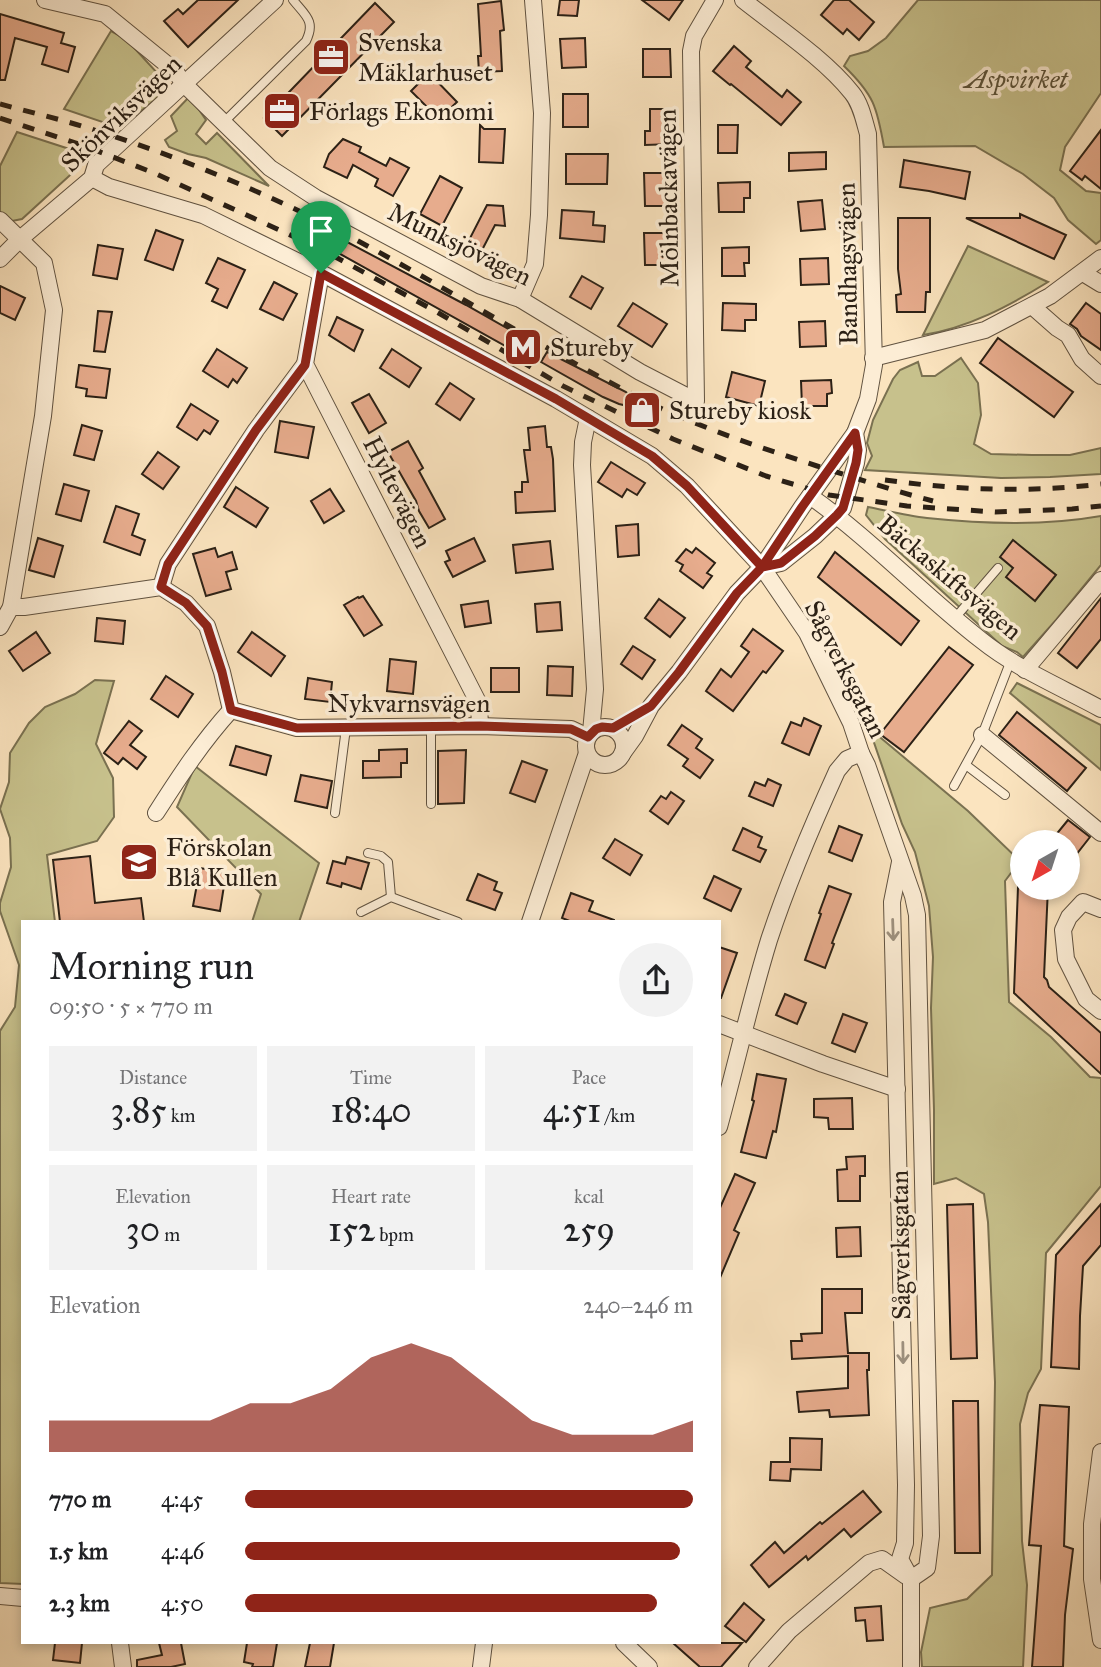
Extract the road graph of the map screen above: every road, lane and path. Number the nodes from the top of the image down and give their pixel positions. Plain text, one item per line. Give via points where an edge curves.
1 (45, 0) edge
2 (275, 0) edge
3 (293, 0) edge
4 (533, 0) edge
5 (715, 0) edge
6 (743, 0) edge
7 (104, 7) edge
8 (184, 84) junction
9 (224, 122) junction
10 (92, 178) junction
11 (0, 220) edge
12 (20, 239) junction
13 (1101, 258) edge
14 (0, 259) edge
15 (321, 273) junction
16 (1083, 273) junction
17 (1101, 284) edge
18 (520, 299) junction
19 (1032, 306) junction
20 (873, 358) junction
21 (305, 365) junction
22 (1101, 376) edge
23 (696, 401) joint
24 (588, 418) junction
25 (855, 433) junction
26 (810, 496) junction
27 (837, 515) junction
28 (762, 567) junction
29 (998, 568) dead end
30 (1101, 580) edge
31 (161, 587) junction
32 (11, 607) junction
33 (955, 618) junction
34 (0, 627) edge
35 (1011, 660) junction
36 (1026, 670) junction
37 (595, 689) junction
38 (651, 706) junction
39 (1101, 709) edge
40 (231, 710) junction
41 (480, 726) junction
42 (431, 727) junction
43 (611, 727) junction
44 (346, 728) junction
45 (982, 735) junction
46 (589, 741) junction
47 (861, 753) junction
48 (622, 754) junction
49 (605, 765) junction
50 (966, 765) junction
51 (579, 778) junction
52 (954, 786) dead end
53 (1005, 795) dead end
54 (431, 804) dead end
55 (335, 813) dead end
56 (156, 814) dead end
57 (1101, 833) edge
58 (368, 853) dead end
59 (900, 862) junction
60 (391, 897) junction
61 (1101, 909) edge
62 (361, 912) dead end
63 (453, 920) edge
64 (531, 920) edge
65 (1101, 1011) edge
66 (721, 1025) edge
67 (743, 1032) junction
68 (897, 1089) junction
69 (721, 1119) edge
70 (1101, 1452) edge
71 (911, 1579) junction
72 (0, 1596) edge
73 (21, 1598) edge
74 (1101, 1640) edge
75 (120, 1644) edge
76 (484, 1644) edge
77 (625, 1644) edge
78 (123, 1667) edge
79 (481, 1667) edge
80 (649, 1667) edge
81 (757, 1667) edge
82 (911, 1667) edge

1 - 7 street, Munksjövägen
2 - 8 street, Skönviksvägen
3 - 9 lane via 311,22 306,41
4 - 18 street via 542,113 538,215 535,264
5 - 23 street, Mölnbackavägen via 694,36 691,51
6 - 20 street, Bandhagsvägen via 824,64 859,104 868,134
7 - 8 street, Munksjövägen
8 - 9 street, Munksjövägen
8 - 10 street, Skönviksvägen via 96,166
9 - 18 street, Munksjövägen via 270,168 316,198 481,286
10 - 12 street, Skönviksvägen
10 - 15 street, Sågverksgatan via 203,215
11 - 12 street
12 - 14 street, Skönviksvägen
12 - 32 street via 44,263 54,310 43,416
13 - 16 street
15 - 21 street
15 - 24 street, Sågverksgatan
16 - 17 street
16 - 19 street
18 - 23 street, Munksjövägen
19 - 20 street via 985,330
19 - 22 street via 1068,335 1082,359
20 - 25 street, Bandhagsvägen via 868,399
21 - 31 street via 256,430 168,564
21 - 41 street, Hyltevägen via 480,704
24 - 28 street, Sågverksgatan via 652,456
24 - 37 street via 582,465
25 - 26 street, Bandhagsvägen
25 - 27 street, Bandhagsvägen via 856,463
26 - 27 street, Bäckaskiftsvägen
26 - 28 street, Bandhagsvägen
27 - 28 street, Bandhagsvägen via 781,563
27 - 33 street, Bäckaskiftsvägen
28 - 38 street, Bandhagsvägen
28 - 47 street, Sågverksgatan via 807,633
29 - 33 lane
30 - 36 street, Bäckaskiftsvägen
31 - 32 street
31 - 40 street via 186,603 207,626
32 - 34 street
33 - 35 street, Bäckaskiftsvägen
35 - 36 street, Bäckaskiftsvägen
35 - 45 lane
36 - 39 street, Bäckaskiftsvägen
37 - 43 street
37 - 46 street
38 - 43 street, Bandhagsvägen
38 - 48 street, Bandhagsvägen
40 - 44 street, Nykvarnsvägen via 297,728
40 - 56 street via 188,762
41 - 42 street, Nykvarnsvägen
41 - 46 street, Nykvarnsvägen via 571,729
42 - 44 street, Nykvarnsvägen
42 - 54 lane
43 - 46 street, Bandhagsvägen via 602,727
43 - 48 street via 622,737
44 - 55 lane
45 - 50 lane
45 - 57 street
46 - 49 street via 595,762
46 - 51 street
47 - 59 street, Sågverksgatan
47 - 67 street via 847,759 837,771 803,849
48 - 49 street, Bandhagsvägen
49 - 51 street, Bandhagsvägen
50 - 52 lane
50 - 53 lane
51 - 64 street
58 - 60 lane via 388,862
59 -> 68 street, Sågverksgatan via 892,902
59 - 71 street, Sågverksgatan via 917,915 931,1536 927,1568
60 - 62 lane
60 - 63 lane
61 - 65 street via 1083,902 1063,930 1066,959 1086,999
66 - 67 street
67 - 68 street
67 - 69 street
68 -> 71 street, Sågverksgatan via 905,1485 905,1543 900,1559
70 - 74 street via 1092,1524 1092,1579
71 - 81 street via 883,1559 869,1563 789,1631
71 - 82 street, Sågverksgatan
72 - 73 street
75 - 78 street
76 - 79 street
77 - 80 street

